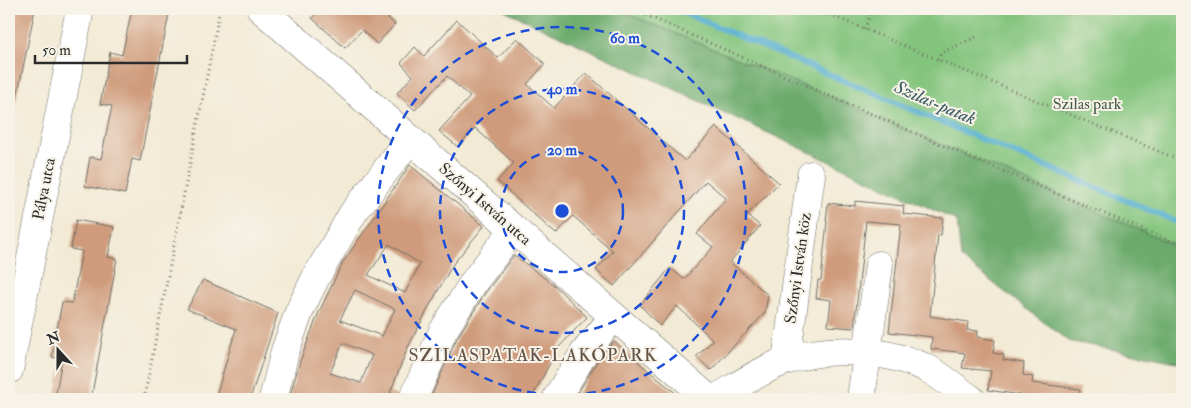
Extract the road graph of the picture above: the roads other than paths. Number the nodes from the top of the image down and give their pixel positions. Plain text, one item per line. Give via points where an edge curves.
1 (80, 9) edge
2 (261, 9) edge
3 (410, 139) junction
4 (811, 175) dead end
5 (514, 229) junction
6 (879, 265) dead end
7 (614, 316) junction
8 (868, 352) junction
9 (786, 361) junction
10 (9, 370) edge
11 (273, 399) edge
12 (413, 399) edge
13 (556, 399) edge
14 (709, 399) edge
15 (715, 399) edge
16 (862, 399) edge
17 (971, 399) edge

1 - 10 street, Pálya utca
2 - 3 street, Szőnyi István utca
3 - 5 street, Szőnyi István utca
3 - 11 street via 353,213 315,279 298,312
4 - 9 street, Szőnyi István köz
5 - 7 street, Szőnyi István utca
5 - 12 street via 444,330
6 - 8 street
7 - 13 street via 584,353
7 - 14 street, Szőnyi István utca
8 - 9 street via 818,354
8 - 16 street
8 - 17 street via 930,370
9 - 15 street

